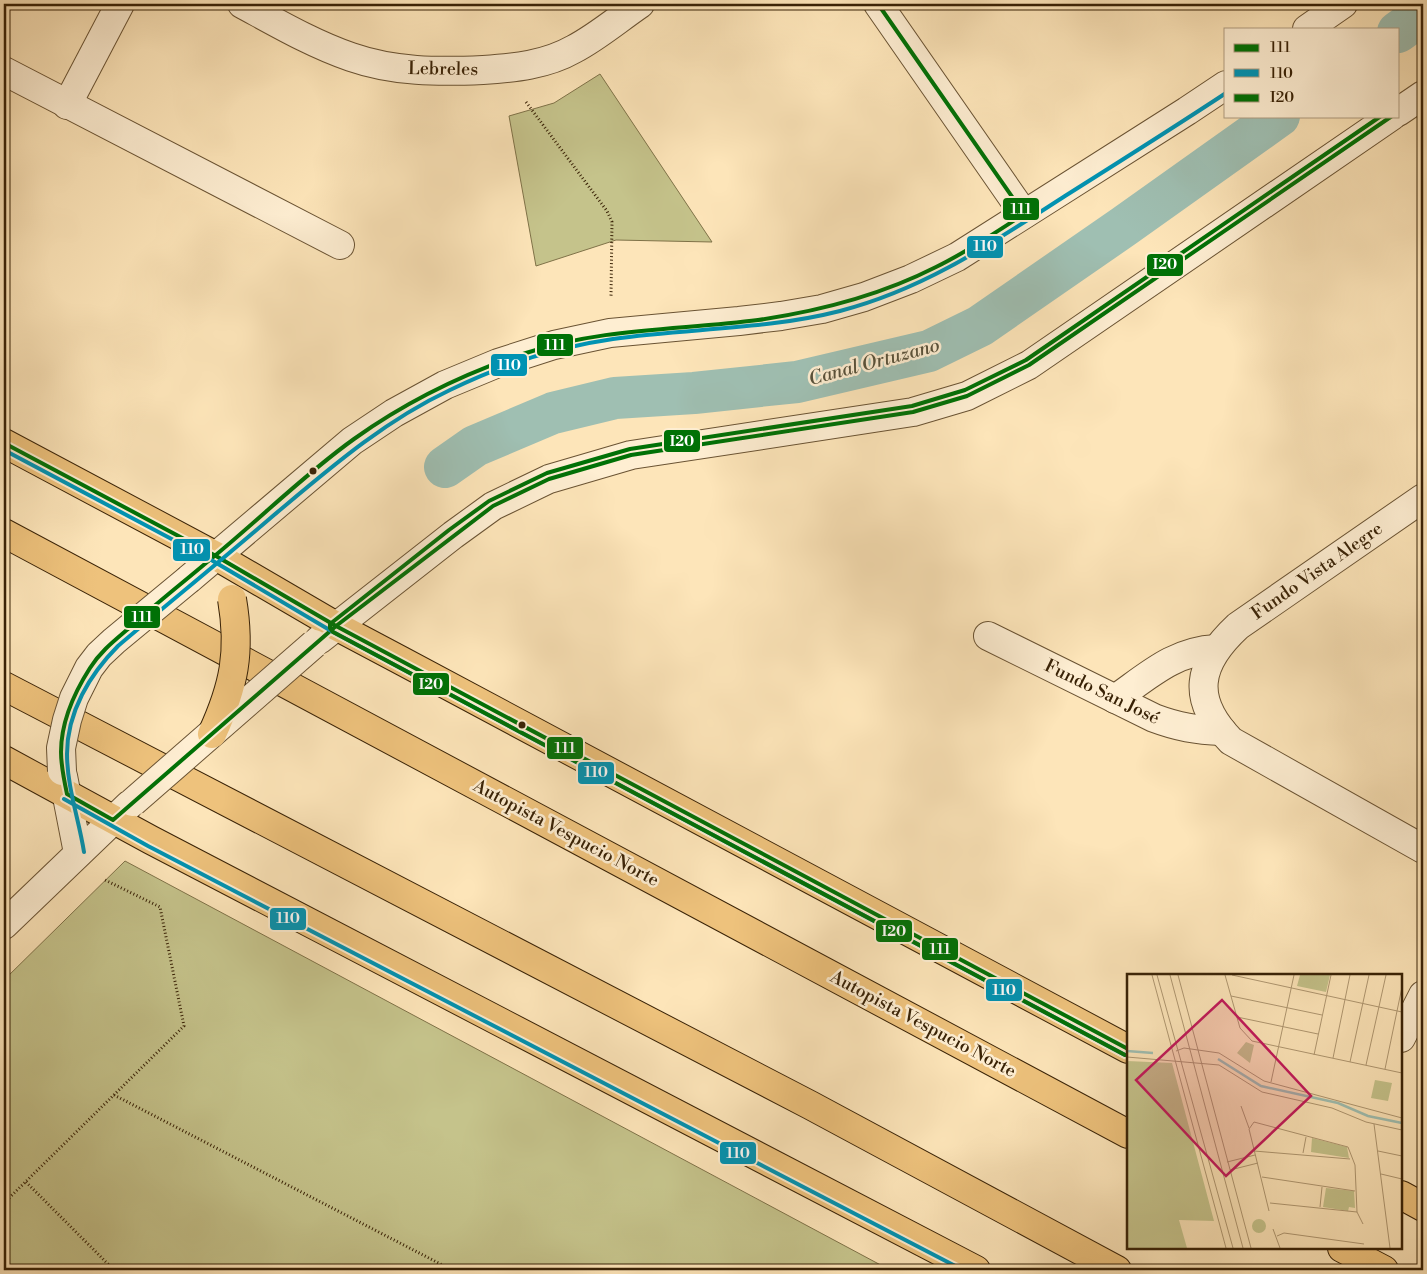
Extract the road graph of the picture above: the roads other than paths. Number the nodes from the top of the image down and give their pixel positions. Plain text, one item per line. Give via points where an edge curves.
1 (120, 4) edge
2 (242, 4) edge
3 (640, 4) edge
4 (878, 4) edge
5 (1343, 4) edge
6 (1308, 28) edge
7 (4, 71) edge
8 (1224, 86) edge
9 (1423, 95) edge
10 (67, 105) junction
11 (1400, 111) edge
12 (1389, 118) edge
13 (1024, 214) junction
14 (340, 246) dead end
15 (4, 443) edge
16 (1423, 498) edge
17 (4, 533) edge
18 (216, 556) junction
19 (336, 626) junction
20 (988, 636) dead end
21 (1216, 649) junction
22 (4, 686) edge
23 (1115, 699) junction
24 (1222, 731) junction
25 (212, 734) junction
26 (4, 760) edge
27 (64, 782) junction
28 (113, 820) junction
29 (1423, 849) edge
30 (73, 858) junction
31 (4, 925) edge
32 (1423, 995) edge
33 (1402, 1036) edge
34 (1127, 1049) edge
35 (1127, 1133) edge
36 (1344, 1249) edge
37 (976, 1270) edge
38 (1117, 1270) edge
39 (1384, 1270) edge

1 - 10 street
2 - 3 street, Lebreles via 352,58 383,66 442,72 502,69 548,61 574,50
4 - 13 street
5 - 6 street
7 - 10 street
8 - 13 street
9 - 11 street
10 - 14 street
12 - 19 street via 1029,365 967,396 913,412 631,455 549,478 493,506
13 - 18 street via 957,257 864,297 781,316 610,333 554,345 445,385 402,408 352,442
15 - 18 main road
16 - 21 street, Fundo Vista Alegre via 1238,626
17 - 35 main road, Autopista Vespucio Norte
18 - 19 main road
18 - 25 main road, bridge via 232,599 236,655 224,708
18 - 27 street, bridge via 114,641 89,668 66,720 61,748
19 - 25 street, bridge
19 - 34 main road
20 - 23 street, Fundo San José
21 - 23 street via 1199,650 1167,662
21 - 24 street, Fundo Vista Alegre via 1208,663 1203,694 1209,712
22 - 38 main road via 810,1106
23 - 24 street, Fundo San José via 1173,725 1192,730
24 - 29 street via 1245,750
25 - 28 street, bridge
26 - 27 main road
27 - 28 main road
27 - 30 street
28 - 30 street
28 - 37 main road
30 - 31 street
32 - 33 street
36 - 39 main road

